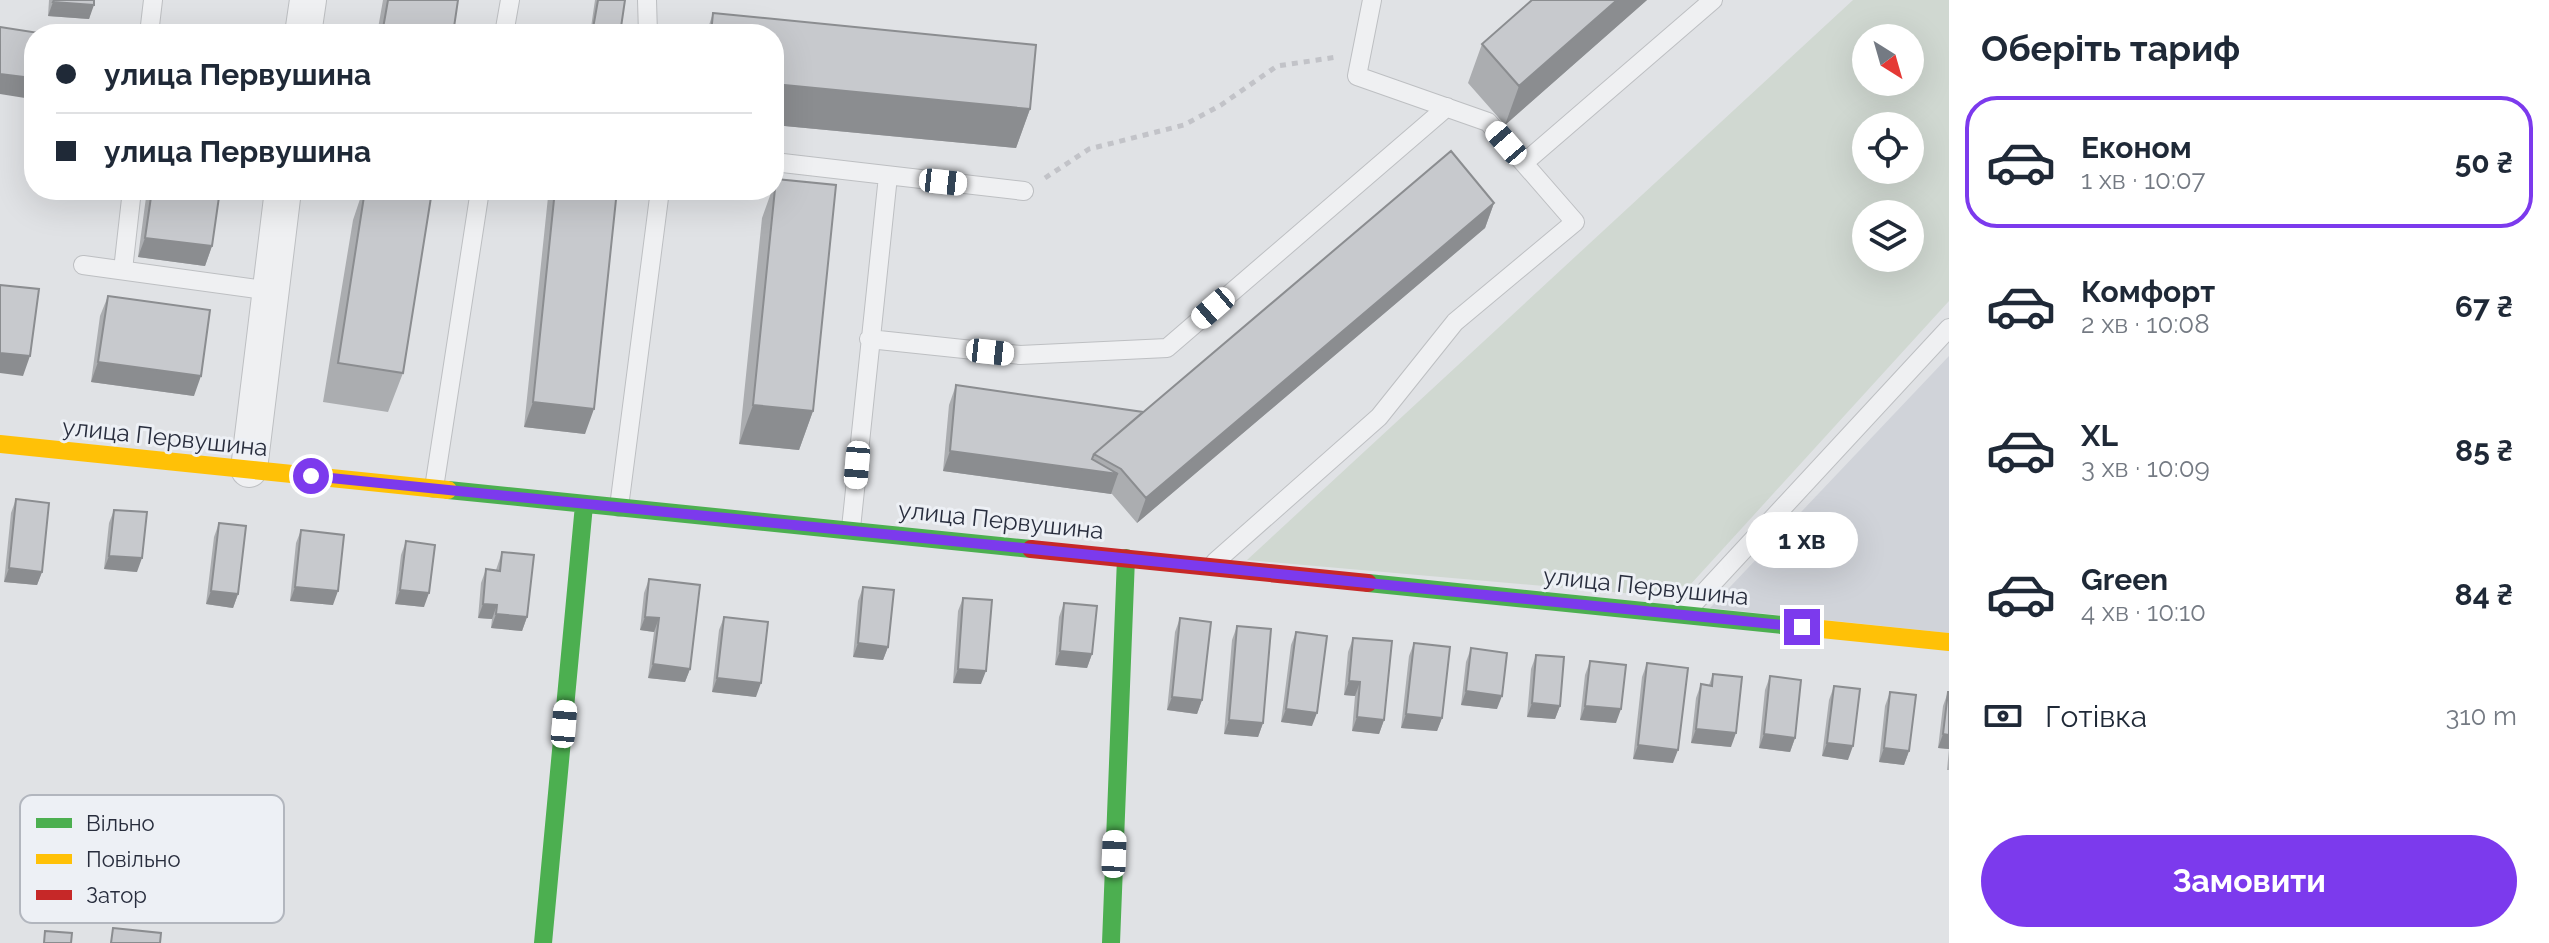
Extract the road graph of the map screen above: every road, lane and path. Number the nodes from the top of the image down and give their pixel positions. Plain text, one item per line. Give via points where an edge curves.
1 (153, 0) edge
2 (308, 0) edge
3 (510, 0) edge
4 (647, 0) edge
5 (1372, 0) edge
6 (1713, 0) edge
7 (150, 24) edge
8 (304, 24) edge
9 (506, 24) edge
10 (648, 24) edge
11 (1362, 53) junction
12 (1447, 107) junction
13 (784, 163) edge
14 (1524, 163) junction
15 (888, 176) junction
16 (1024, 191) joint
17 (131, 200) edge
18 (282, 200) edge
19 (478, 200) edge
20 (659, 200) edge
21 (83, 265) dead end
22 (123, 270) junction
23 (271, 291) junction
24 (1949, 328) edge
25 (869, 339) junction
26 (0, 444) edge
27 (249, 469) junction
28 (434, 489) junction
29 (584, 505) junction
30 (619, 507) junction
31 (851, 528) junction
32 (1126, 558) junction
33 (1212, 565) junction
34 (1684, 614) junction
35 (1949, 642) edge
36 (543, 943) edge
37 (1111, 943) edge

1 - 7 lane
2 - 8 street
3 - 9 lane
4 - 10 lane
5 - 11 lane
6 - 14 lane
11 - 12 lane via 1357,76
11 - 16 path via 1277,66 1184,125 1089,149
12 - 14 lane via 1488,122
12 - 25 lane via 1167,348 1020,355
13 - 15 lane
14 - 33 lane via 1575,222 1455,322 1379,417
15 - 16 lane
15 - 25 lane
17 - 22 lane
18 - 23 street
19 - 28 lane
20 - 30 lane
21 - 22 lane
22 - 23 lane
23 - 27 street
24 - 34 lane
25 - 31 lane
26 - 27 street, улица Первушина
27 - 28 street, улица Первушина
28 - 29 street, улица Первушина
29 - 30 street, улица Первушина
29 - 36 street
30 - 31 street, улица Первушина
31 - 32 street, улица Первушина
32 - 33 street, улица Первушина
32 - 37 street
33 - 34 street, улица Первушина
34 - 35 street, улица Первушина

